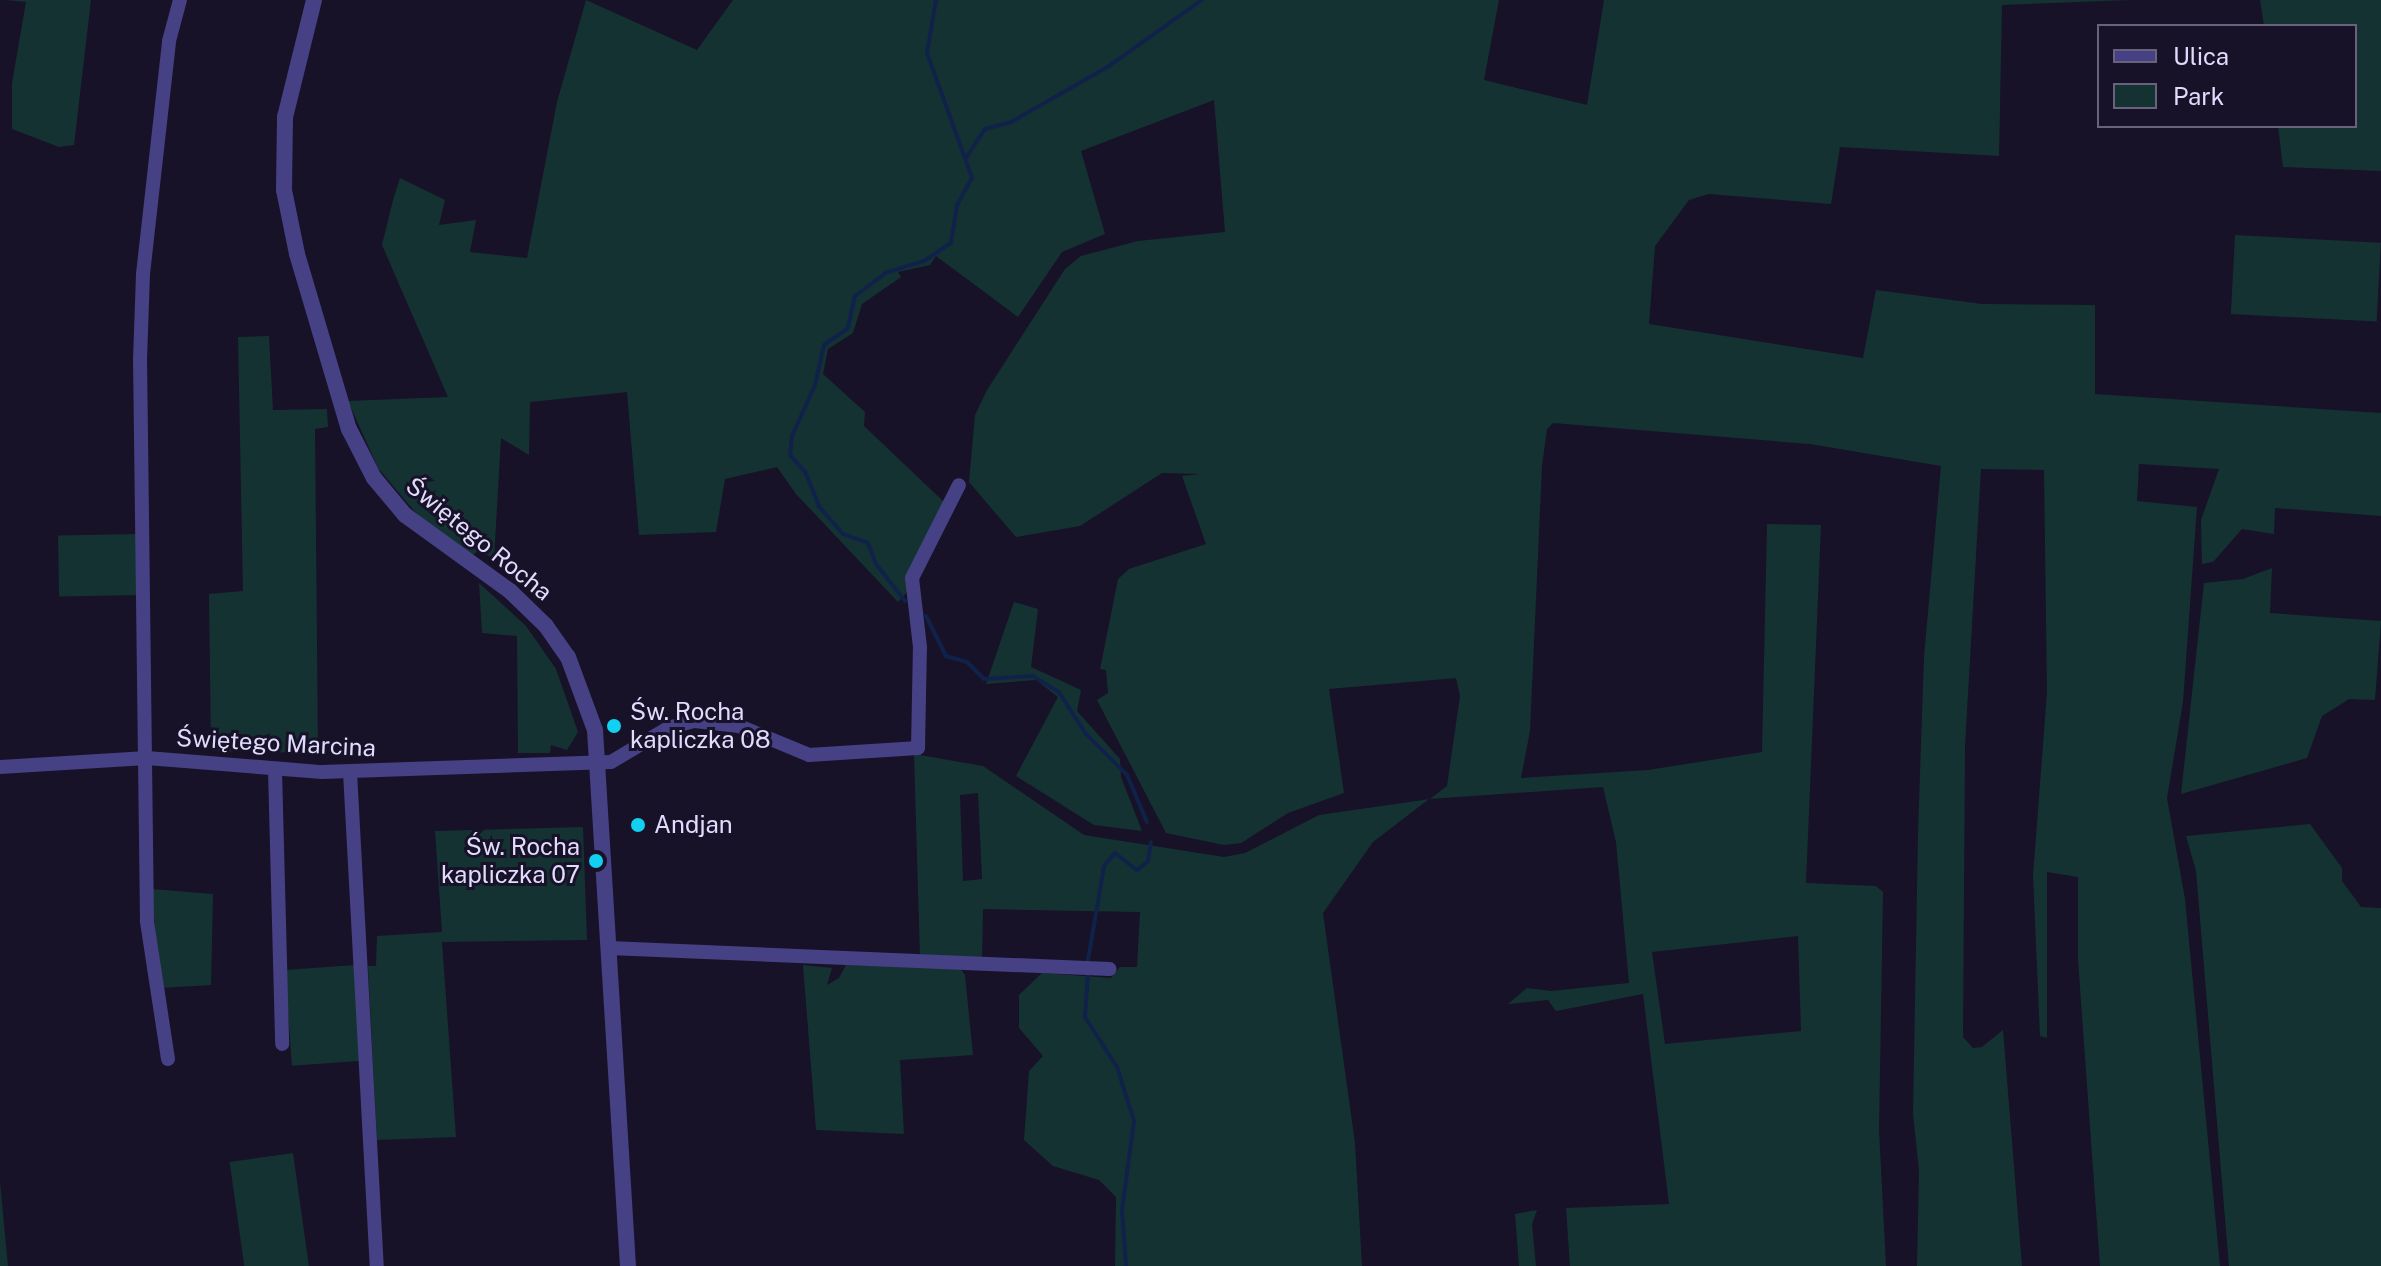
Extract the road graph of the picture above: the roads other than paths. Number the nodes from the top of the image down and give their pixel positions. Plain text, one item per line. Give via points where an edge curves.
1 (180, 0) edge
2 (314, 0) edge
3 (959, 485) dead end
4 (147, 758) junction
5 (598, 762) junction
6 (0, 767) edge
7 (275, 770) junction
8 (350, 772) junction
9 (609, 948) junction
10 (1110, 969) dead end
11 (282, 1044) dead end
12 (168, 1059) dead end
13 (377, 1266) edge
14 (628, 1266) edge

1 - 4 street via 169,41 143,274
2 - 5 street, Świętego Rocha via 285,117 284,190 297,254 349,429 374,478 405,515 510,591 557,639 589,704
3 - 5 street, Świętego Marcina via 912,578 920,647 918,748 809,755 739,726 695,721 668,728 611,762
4 - 6 street, Świętego Marcina
4 - 7 street, Świętego Marcina
4 - 12 street via 147,921
5 - 8 street, Świętego Marcina
5 - 9 street, Świętego Rocha
7 - 8 street, Świętego Marcina
7 - 11 street
8 - 13 street
9 - 10 street
9 - 14 street, Świętego Rocha

